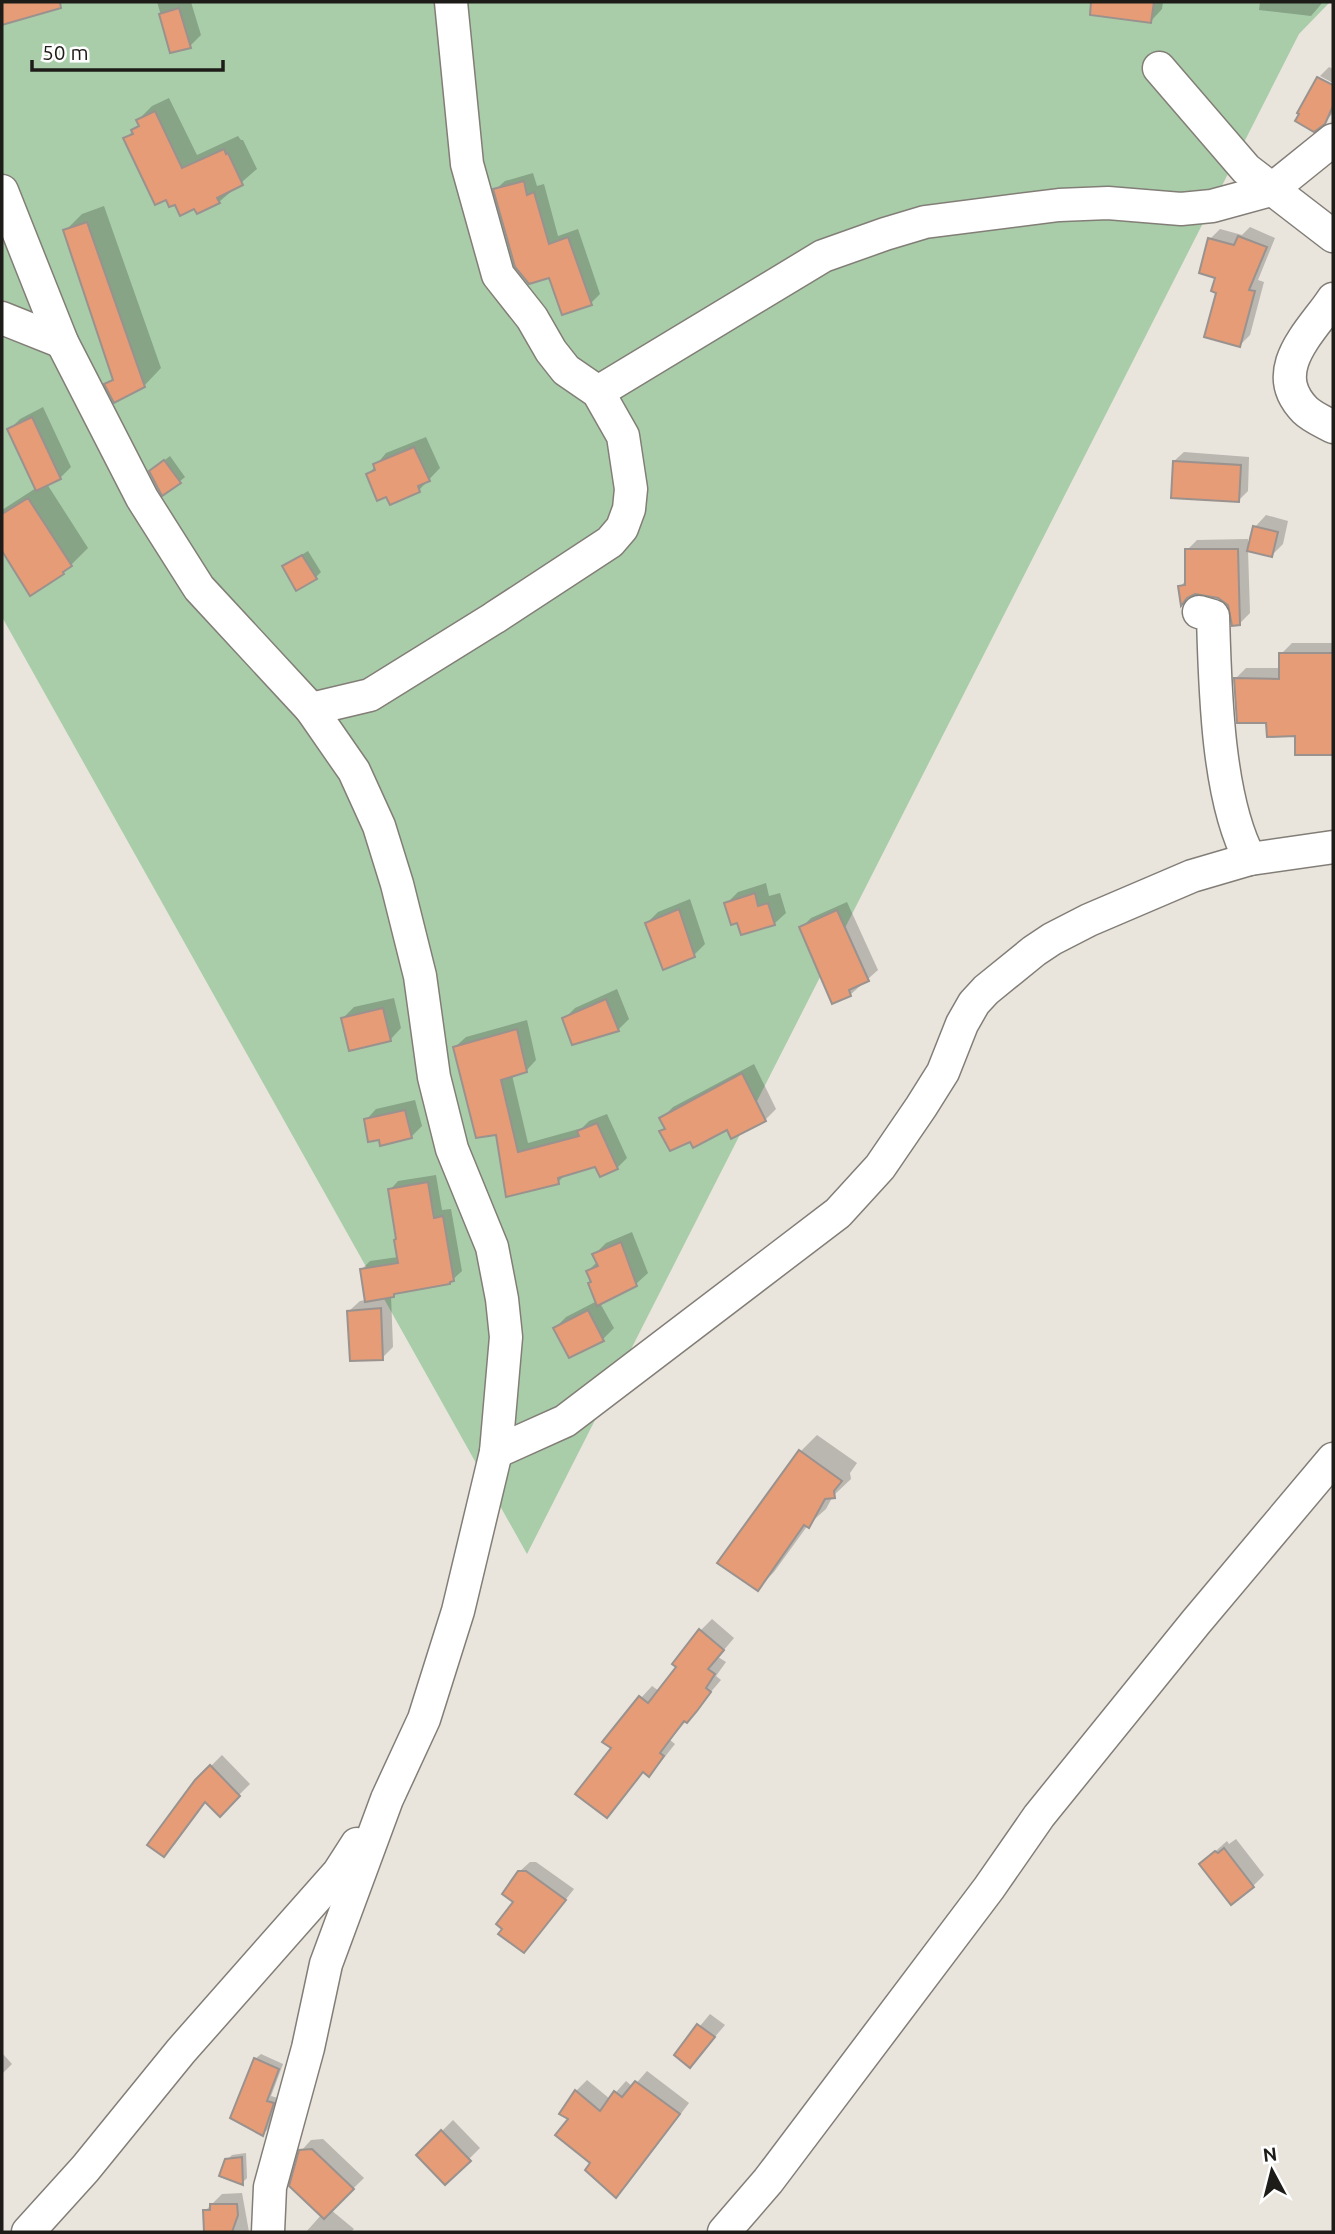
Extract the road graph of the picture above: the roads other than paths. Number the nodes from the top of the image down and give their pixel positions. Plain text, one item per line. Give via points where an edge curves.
1 (451, 2) edge
2 (1159, 68) dead end
3 (1333, 140) edge
4 (1271, 190) junction
5 (2, 191) edge
6 (1333, 236) edge
7 (1333, 299) edge
8 (2, 318) edge
9 (62, 342) junction
10 (598, 392) junction
11 (1333, 427) edge
12 (1199, 612) dead end
13 (312, 709) junction
14 (1333, 847) edge
15 (1250, 859) junction
16 (496, 1452) junction
17 (1333, 1460) edge
18 (387, 1799) junction
19 (28, 2232) edge
20 (268, 2232) edge
21 (724, 2232) edge

1 - 10 street via 467,164 498,275 566,370
2 - 4 street via 1246,169
3 - 4 street
4 - 6 street
4 - 10 street via 1181,209 1108,203 1059,205 925,222 823,256
5 - 9 street
7 - 11 street via 1297,350 1290,368 1295,396 1305,411
8 - 9 street
9 - 13 street via 142,498 199,588
10 - 13 street via 624,436 631,489 619,532 559,577 370,695
12 - 15 street via 1213,616 1226,774 1236,829
13 - 16 street via 354,771 379,826 420,976 434,1077 452,1149 492,1247 506,1337
14 - 15 street
15 - 16 street via 1192,876 1089,920 1020,963 974,1003 933,1087 880,1167 838,1213 565,1421
16 - 18 street via 458,1611 424,1719
17 - 21 street via 1039,1816 981,1899
18 - 19 street via 339,1872
18 - 20 street via 326,1964 270,2188

